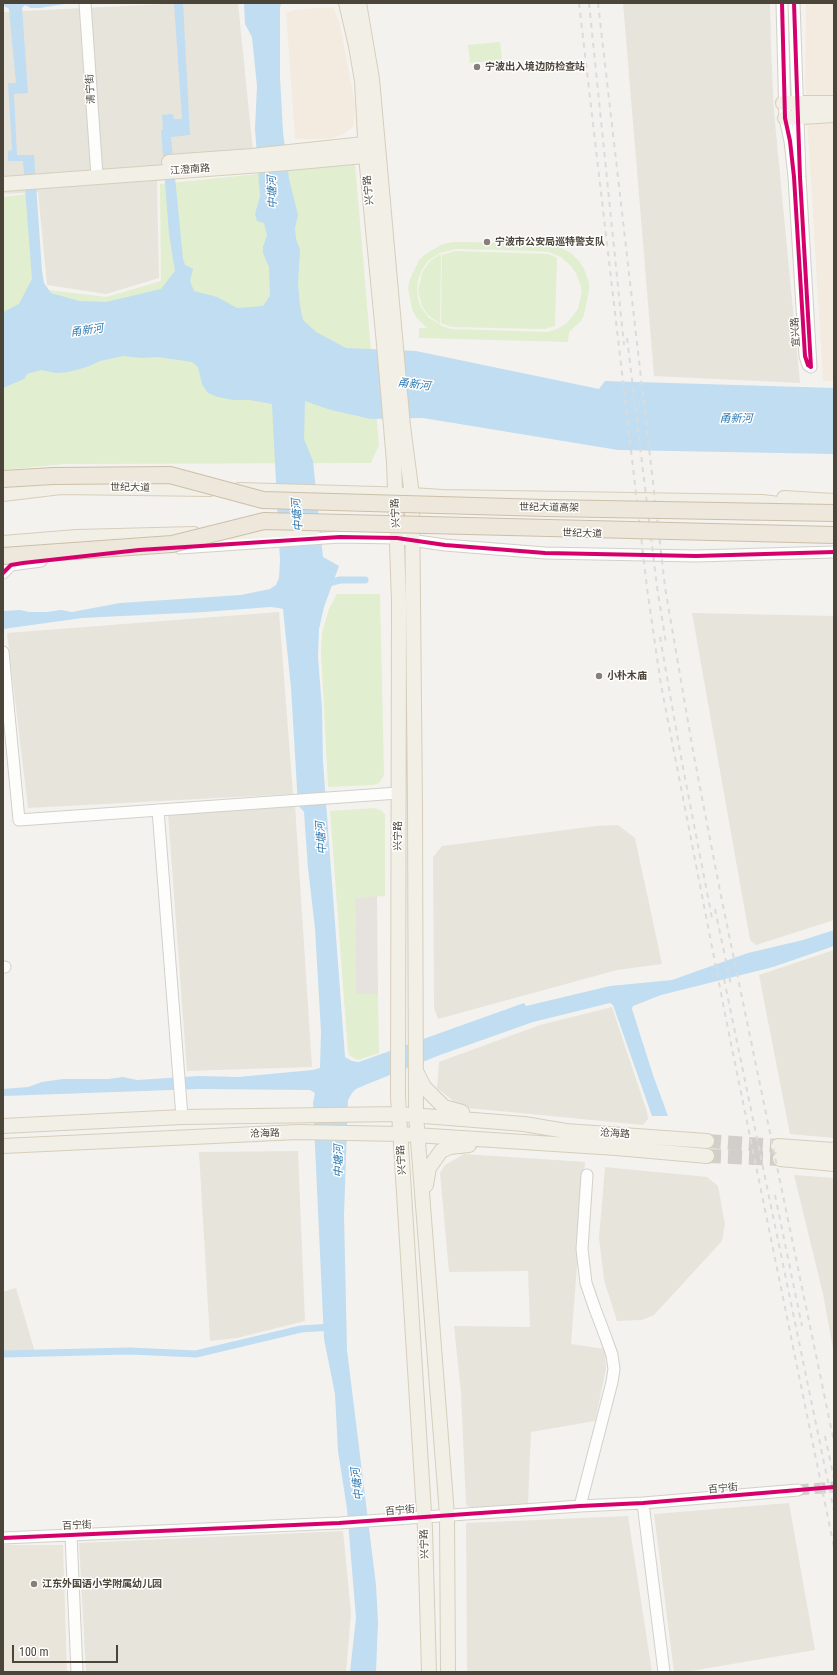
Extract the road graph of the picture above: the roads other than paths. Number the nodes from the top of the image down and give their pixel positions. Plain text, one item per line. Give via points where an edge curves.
1 (346, 3) edge
2 (358, 3) edge
3 (782, 3) edge
4 (794, 3) edge
5 (86, 5) edge
6 (834, 103) edge
7 (791, 110) junction
8 (834, 115) edge
9 (371, 149) junction
10 (97, 172) junction
11 (3, 175) edge
12 (3, 184) edge
13 (397, 426) junction
14 (3, 479) edge
15 (3, 494) edge
16 (395, 494) junction
17 (260, 495) junction
18 (412, 495) junction
19 (834, 501) edge
20 (762, 502) junction
21 (834, 512) edge
22 (260, 527) junction
23 (397, 533) junction
24 (413, 534) junction
25 (834, 535) edge
26 (834, 542) edge
27 (3, 543) edge
28 (834, 552) edge
29 (3, 556) edge
30 (3, 573) edge
31 (3, 652) edge
32 (398, 793) junction
33 (158, 810) junction
34 (416, 1069) junction
35 (399, 1114) junction
36 (416, 1114) junction
37 (182, 1117) junction
38 (524, 1124) junction
39 (3, 1126) edge
40 (400, 1134) junction
41 (417, 1134) junction
42 (707, 1141) tunnel mouth
43 (527, 1142) junction
44 (3, 1146) edge
45 (834, 1150) edge
46 (707, 1156) tunnel mouth
47 (834, 1164) edge
48 (587, 1175) dead end
49 (423, 1209) junction
50 (798, 1490) tunnel mouth
51 (643, 1504) junction
52 (580, 1506) junction
53 (447, 1515) junction
54 (424, 1516) junction
55 (71, 1534) junction
56 (3, 1538) edge
57 (77, 1672) edge
58 (429, 1672) edge
59 (448, 1672) edge
60 (664, 1672) edge

1 - 9 main road via 362,81
2 - 9 main road via 372,79
3 - 7 street, 宜兴路
4 - 7 street, 宜兴路
5 - 10 street, 清宁街
6 - 7 main road
7 - 7 street, 宜兴路 via 790,141 806,356 811,367
7 - 8 main road
9 - 10 main road, 江澄南路 via 252,161
9 - 13 main road, 兴宁路
10 - 11 main road, 江澄南路
10 - 12 main road, 江澄南路
13 - 16 main road, 兴宁路
13 - 18 main road, 兴宁路
14 - 17 highway, 世纪大道高架, bridge via 170,475
15 - 17 main road, 世纪大道 via 61,487
16 - 17 main road, 世纪大道
16 - 18 main road, 世纪大道
16 - 23 main road, 兴宁路
17 - 21 highway, 世纪大道高架, bridge via 546,508
18 - 20 main road
18 - 24 main road, 兴宁路
19 - 20 main road via 784,498
20 - 21 main road
22 - 23 main road, 世纪大道 via 330,527
22 - 25 highway, 世纪大道高架, bridge
22 - 27 main road
22 - 29 highway, 世纪大道高架, bridge via 172,544
23 - 24 main road, 世纪大道
23 - 30 street via 139,550 22,563 11,566
23 - 32 main road, 兴宁路
24 - 26 main road, 世纪大道
24 - 28 street via 445,545 546,553 696,556
24 - 34 main road, 兴宁路
31 - 33 street via 18,820
32 - 33 street
32 - 35 main road, 兴宁路
33 - 37 street
34 - 36 main road, 兴宁路
34 - 38 main road, 沧海路 via 424,1087 444,1107 510,1118
35 - 36 main road, 沧海路
35 - 37 main road, 沧海路
35 - 40 main road, 兴宁路
36 - 38 main road, 沧海路
36 - 41 main road, 兴宁路
37 - 39 main road, 沧海路
38 - 42 main road, 沧海路 via 566,1131
40 - 41 main road, 沧海路
40 - 44 main road, 沧海路 via 317,1133
40 - 54 main road, 兴宁路
41 - 43 main road, 沧海路
41 - 49 main road, 兴宁路
43 - 46 main road, 沧海路
43 - 49 main road, 沧海路 via 509,1146 461,1144 441,1151 429,1168
45 - 47 main road via 779,1153
48 - 52 street via 582,1249 586,1283 612,1355 614,1369
49 - 53 main road, 兴宁路
50 - 51 street, 百宁街
51 - 52 street, 百宁街
51 - 60 street
52 - 53 street, 百宁街
53 - 54 street, 百宁街
53 - 59 main road, 兴宁路
54 - 55 street, 百宁街 via 339,1523
54 - 58 main road, 兴宁路
55 - 56 street, 百宁街
55 - 57 street

